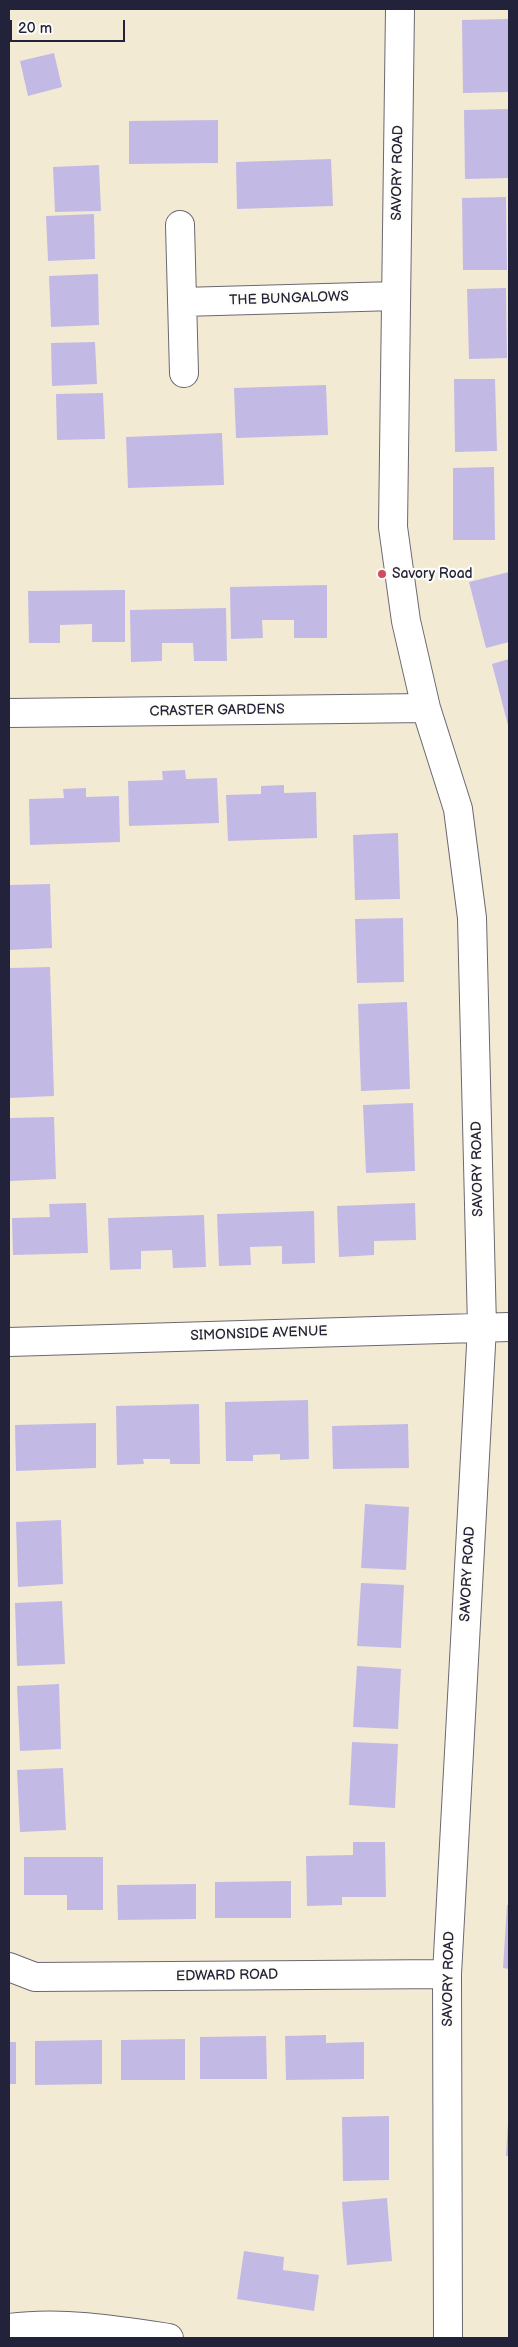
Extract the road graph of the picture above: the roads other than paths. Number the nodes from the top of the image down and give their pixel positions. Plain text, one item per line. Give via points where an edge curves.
1 (400, 9) edge
2 (180, 225) dead end
3 (396, 296) junction
4 (182, 302) junction
5 (184, 373) dead end
6 (426, 708) junction
7 (9, 713) edge
8 (482, 1327) junction
9 (509, 1327) edge
10 (9, 1342) edge
11 (9, 1967) edge
12 (447, 1974) junction
13 (9, 2328) edge
14 (169, 2338) edge
15 (448, 2338) edge

1 - 3 street, SAVORY ROAD
2 - 4 street
3 - 4 street, THE BUNGALOWS
3 - 6 street, SAVORY ROAD via 393,527 406,621
4 - 5 street
6 - 7 street, CRASTER GARDENS
6 - 8 street, SAVORY ROAD via 458,809 472,918
8 - 9 street, SIMONSIDE AVENUE
8 - 10 street, SIMONSIDE AVENUE
8 - 12 street, SAVORY ROAD
11 - 12 street, EDWARD ROAD via 35,1977
12 - 15 street, SAVORY ROAD
13 - 14 street via 108,2328

